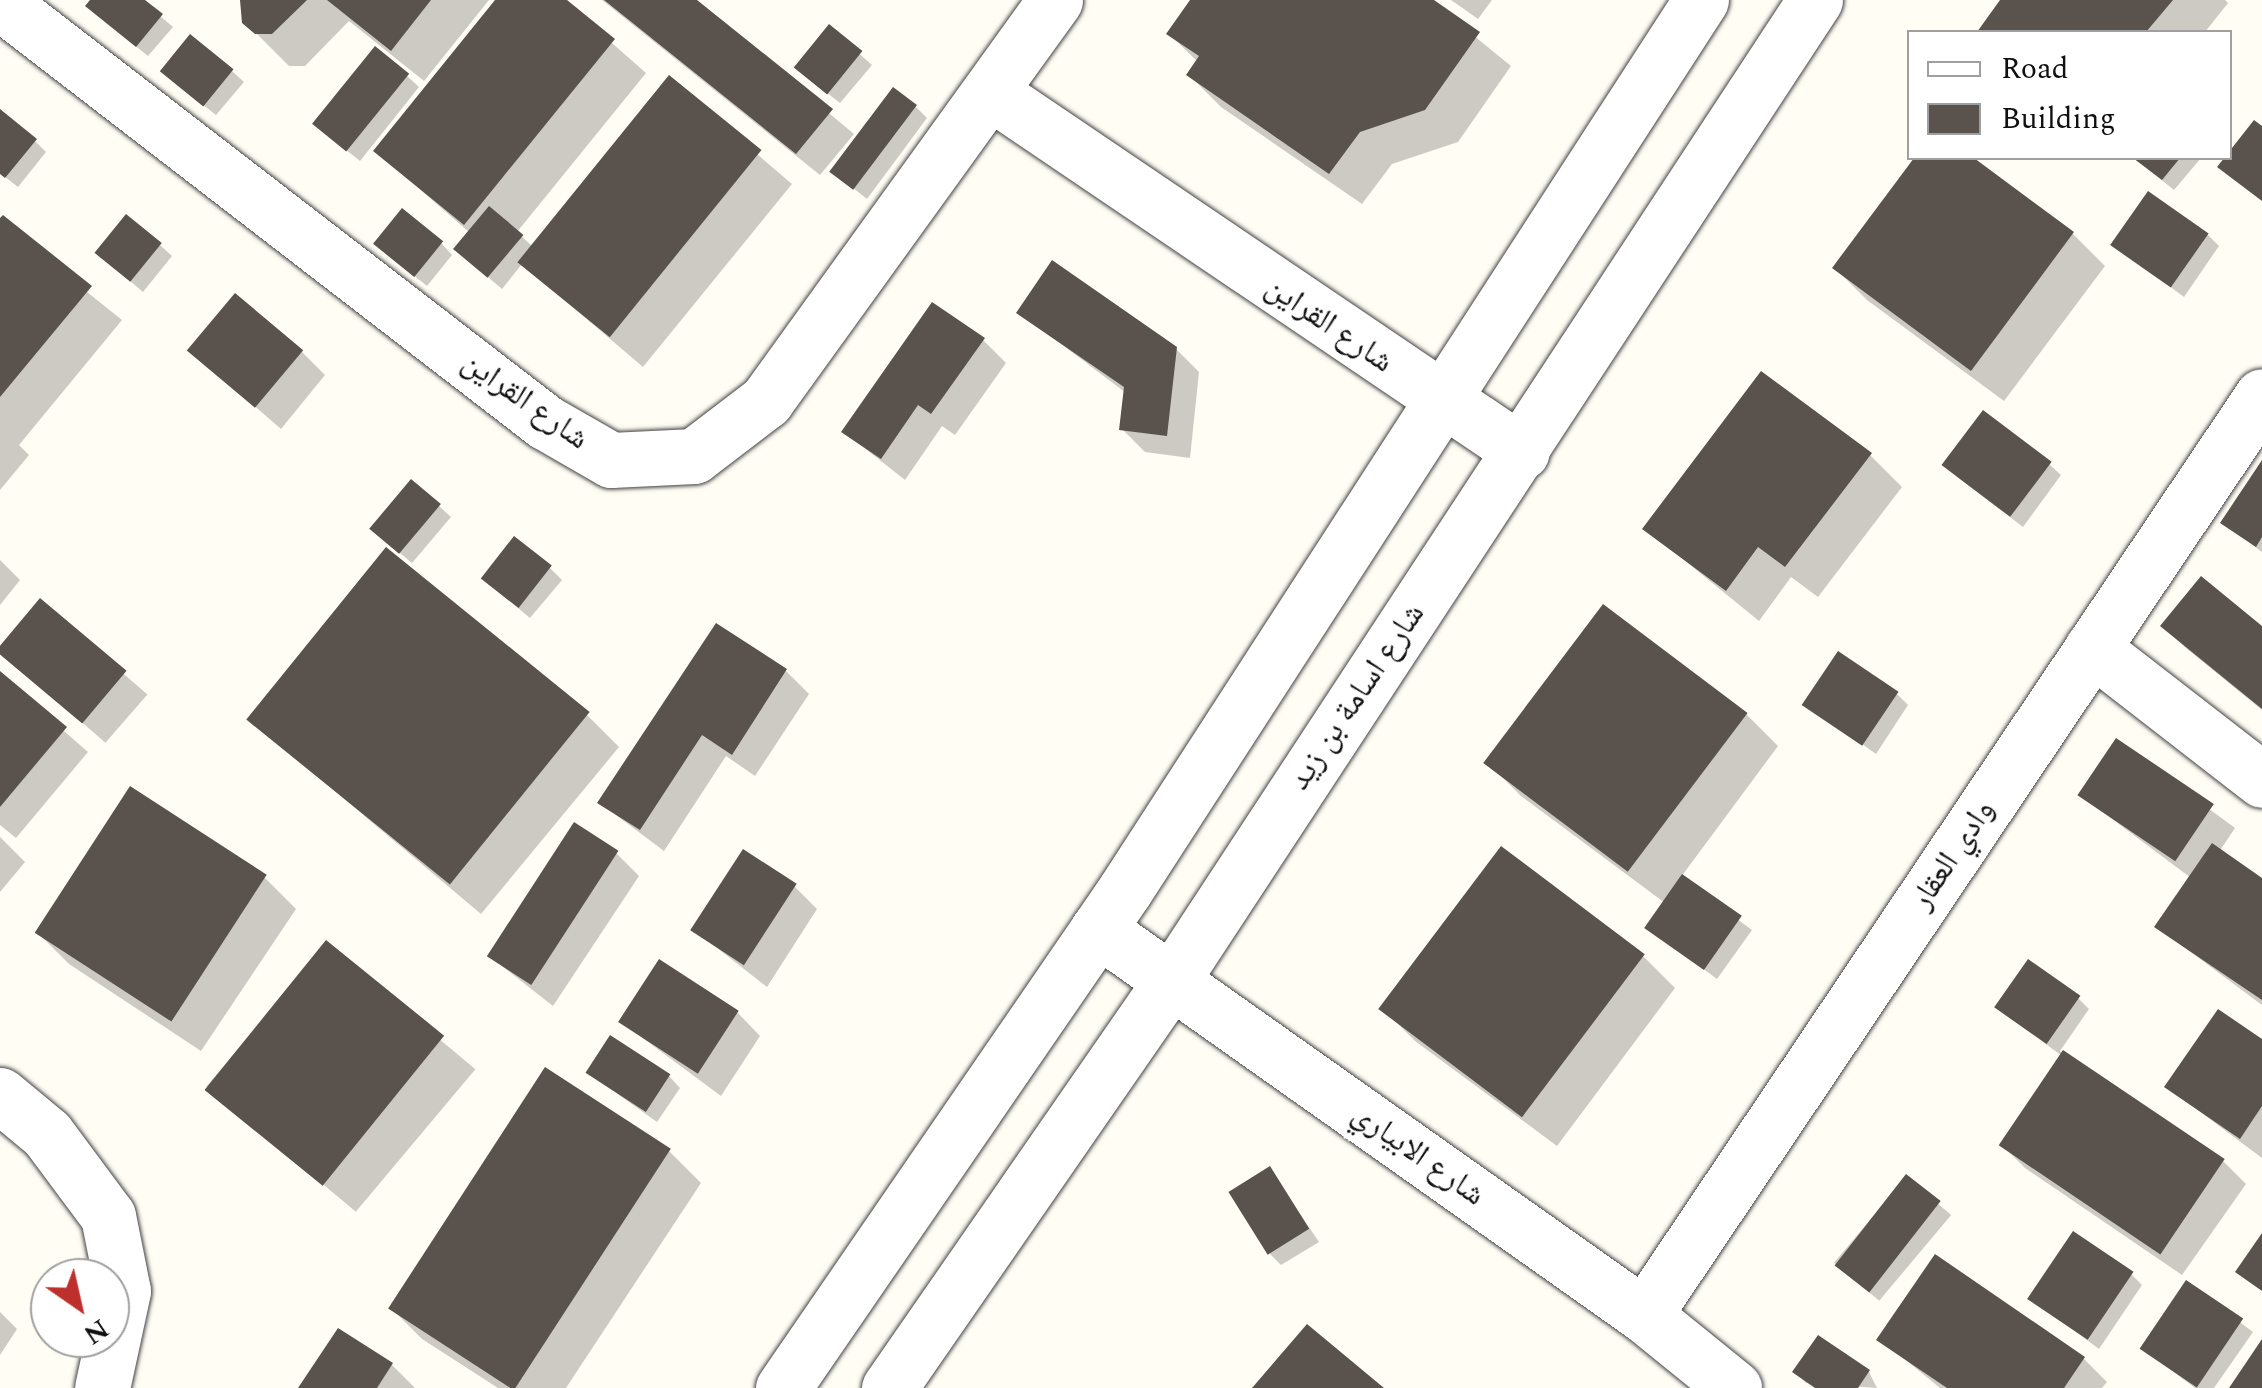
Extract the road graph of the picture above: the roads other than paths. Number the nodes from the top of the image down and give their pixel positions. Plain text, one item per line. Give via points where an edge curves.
1 (1055, 0) edge
2 (1701, 0) edge
3 (1814, 0) edge
4 (0, 2) edge
5 (990, 92) junction
6 (2262, 396) edge
7 (1443, 402) junction
8 (1522, 452) junction
9 (2092, 648) junction
10 (2262, 780) edge
11 (1098, 928) junction
12 (1172, 980) junction
13 (0, 1095) edge
14 (1644, 1315) junction
15 (102, 1388) edge
16 (783, 1388) edge
17 (889, 1388) edge
18 (1734, 1388) edge

1 - 5 street, شارع القراين
2 - 7 street
3 - 8 street, شارع اسامة بن زيد
4 - 5 street, شارع القراين via 546,422 612,460 694,456 766,401
5 - 7 street, شارع القراين
6 - 9 street, وادي العقار
7 - 8 street, شارع القراين
7 - 11 street
8 - 12 street, شارع اسامة بن زيد
9 - 10 street
9 - 14 street, وادي العقار
11 - 12 street, شارع الابياري
11 - 16 street
12 - 14 street, شارع الابياري
12 - 17 street, شارع اسامة بن زيد
13 - 15 street via 47,1134 108,1216 124,1291
14 - 18 street, شارع الابياري

